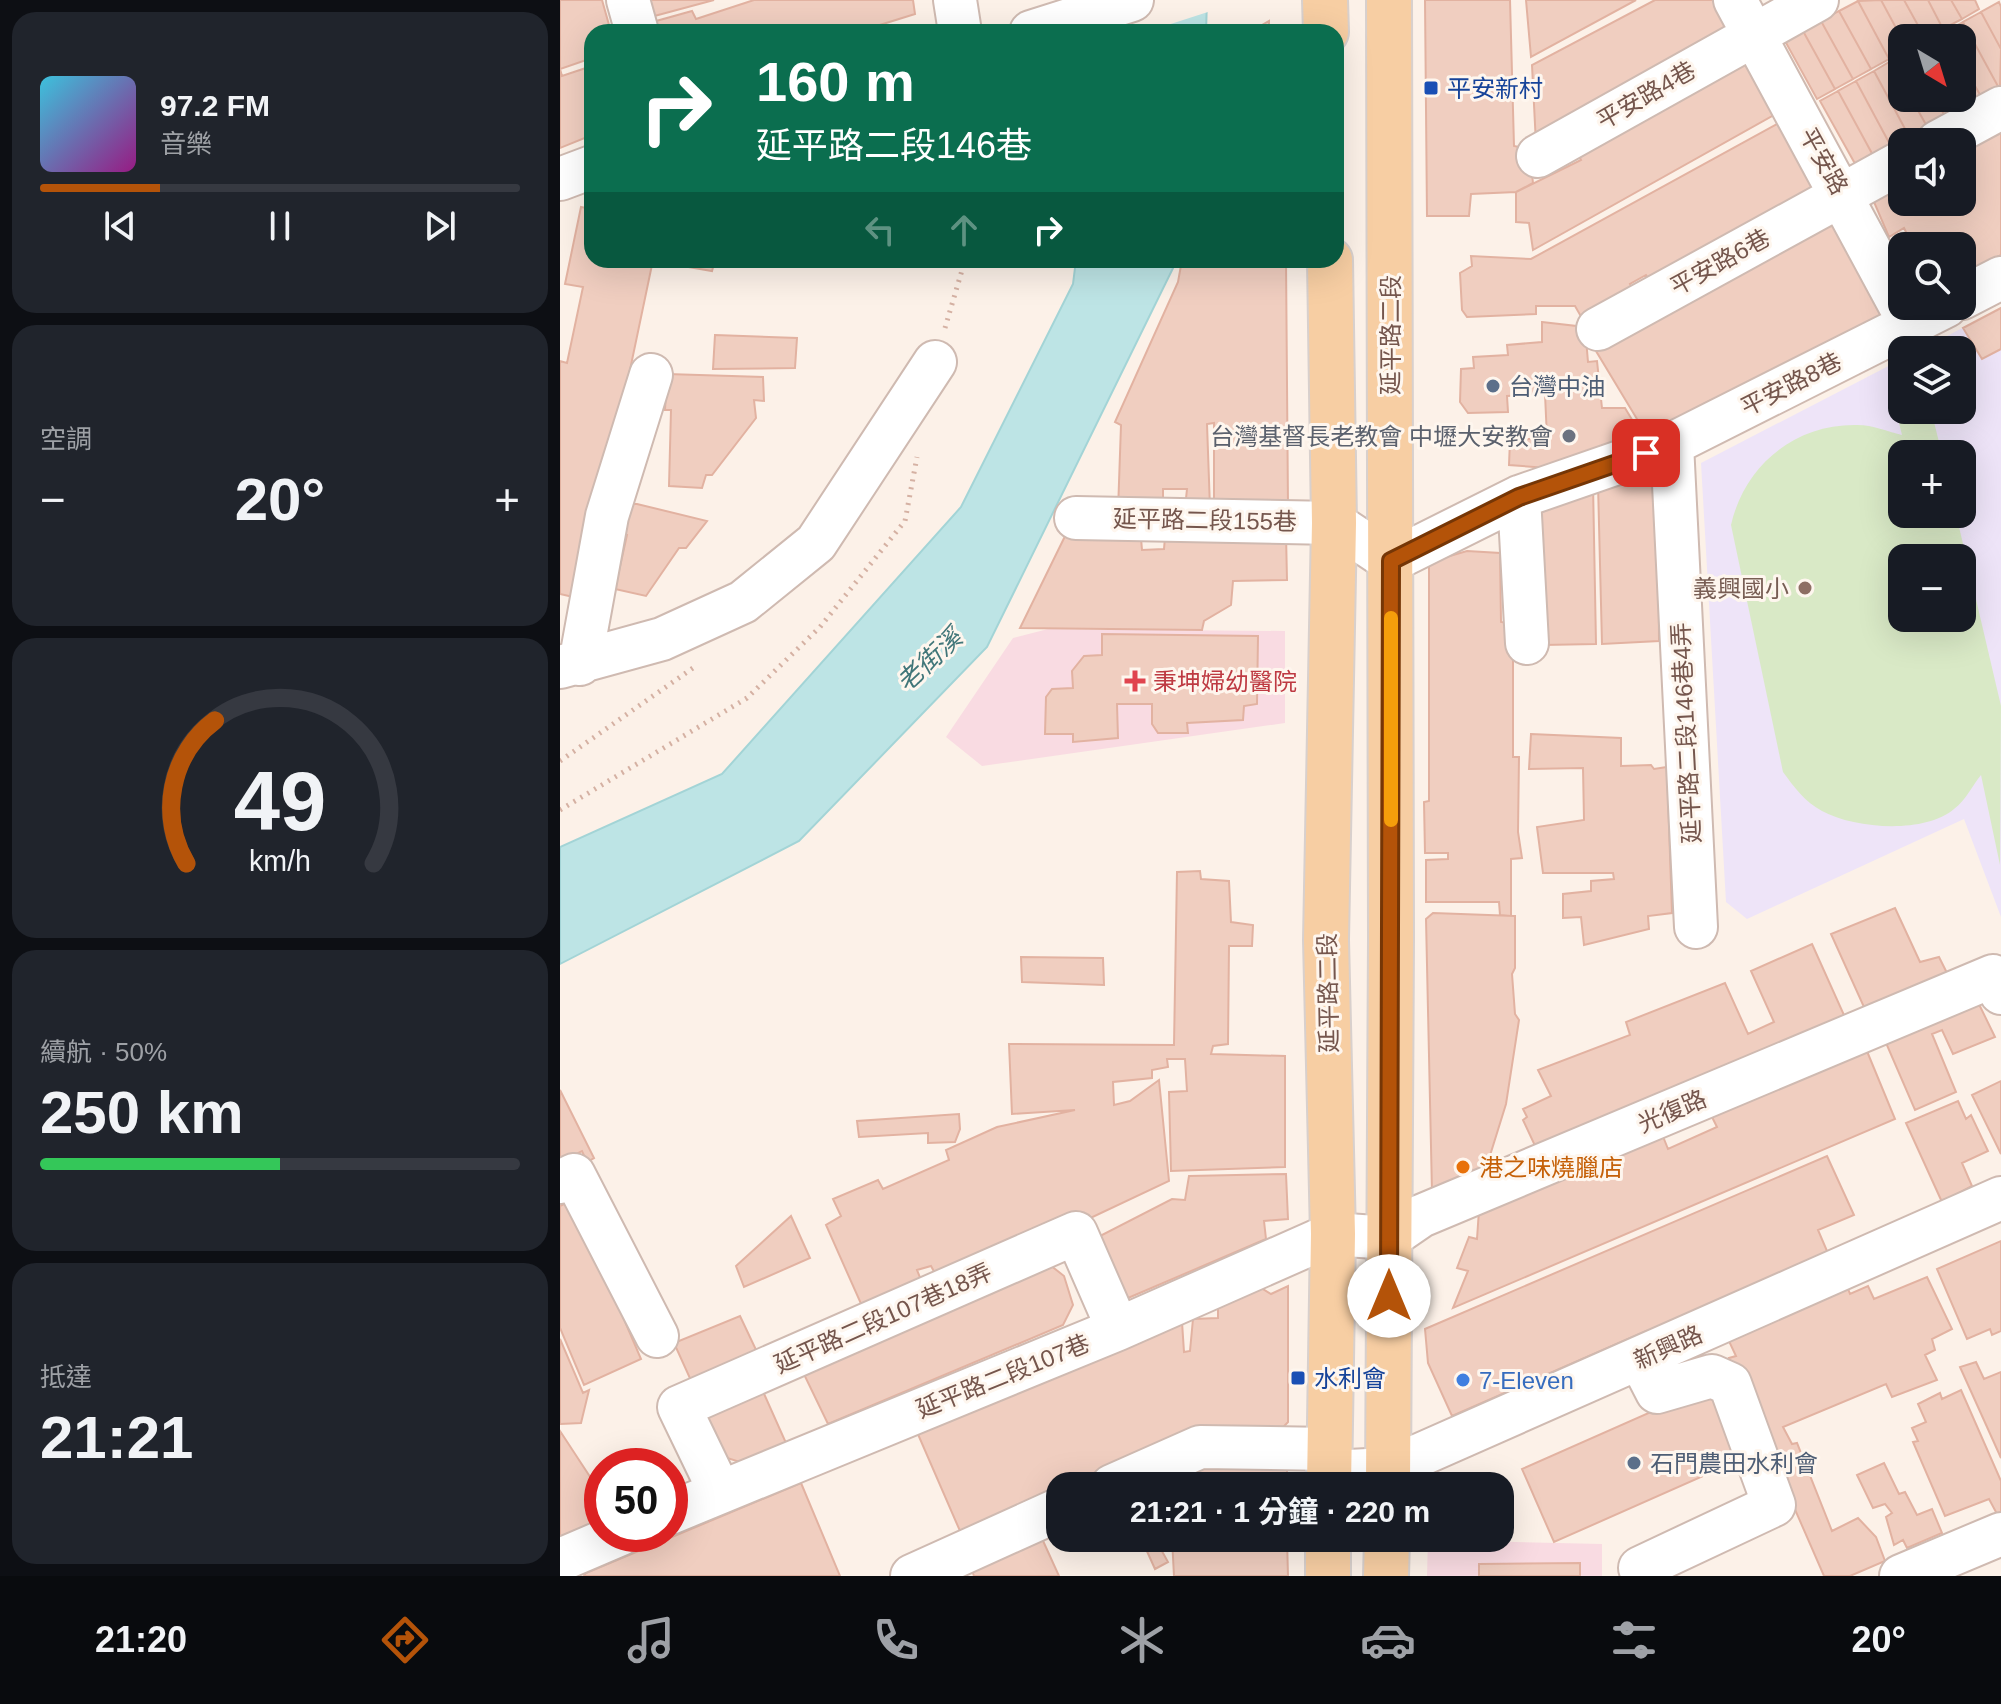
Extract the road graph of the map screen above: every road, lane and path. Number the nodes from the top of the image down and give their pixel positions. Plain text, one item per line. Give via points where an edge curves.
1 (628, 0) edge
2 (955, 0) edge
3 (1132, 0) edge
4 (1325, 0) edge
5 (1389, 0) edge
6 (1817, 0) edge
7 (1744, 17) edge
8 (635, 24) edge
9 (959, 24) edge
10 (1056, 24) edge
11 (1326, 24) edge
12 (2001, 108) edge
13 (1964, 128) edge
14 (1538, 156) dead end
15 (584, 170) edge
16 (1888, 170) edge
17 (560, 179) edge
18 (1843, 194) junction
19 (1888, 258) edge
20 (963, 268) edge
21 (1330, 268) edge
22 (2001, 278) edge
23 (1976, 291) edge
24 (1918, 320) edge
25 (1598, 329) dead end
26 (935, 362) joint
27 (651, 375) dead end
28 (1672, 444) junction
29 (918, 449) dead end
30 (1519, 497) junction
31 (1076, 518) dead end
32 (1334, 523) junction
33 (1391, 561) junction
34 (1527, 643) dead end
35 (570, 665) edge
36 (560, 810) edge
37 (1696, 927) dead end
38 (2001, 993) edge
39 (560, 1182) edge
40 (2001, 1198) edge
41 (1333, 1234) junction
42 (1389, 1238) junction
43 (1118, 1329) junction
44 (657, 1336) dead end
45 (1640, 1359) junction
46 (1329, 1469) edge
47 (1144, 1472) edge
48 (1351, 1472) edge
49 (1388, 1472) edge
50 (1399, 1472) edge
51 (720, 1492) junction
52 (688, 1505) edge
53 (1046, 1515) edge
54 (2001, 1534) edge
55 (584, 1550) edge
56 (1328, 1552) edge
57 (1387, 1552) edge
58 (560, 1560) edge
59 (912, 1576) edge
60 (1328, 1576) edge
61 (1386, 1576) edge
62 (1643, 1576) edge
63 (1901, 1576) edge

1 - 8 street
2 - 9 street
3 - 10 street
4 - 11 main road
5 - 33 main road, 延平路二段
6 - 7 street, 平安路4巷
7 - 14 street, 平安路4巷
7 - 18 street, 平安路
12 - 13 street
15 - 17 street
16 - 18 street, 平安路6巷
18 - 19 street, 平安路
18 - 25 street, 平安路6巷
20 - 26 path
21 - 32 main road, 延平路二段
22 - 23 street
24 - 28 street, 平安路8巷
26 - 35 street via 816,543 743,602 662,639
27 - 35 street via 607,516
28 - 30 street, 平安路8巷
28 - 37 street, 延平路二段146巷4弄
29 - 36 path via 905,521 820,627 747,698
30 - 33 street, 平安路8巷
30 - 34 street
31 - 32 street, 延平路二段155巷
32 - 33 street
32 - 41 main road, 延平路二段 via 1326,940
33 - 42 main road, 延平路二段
38 - 42 street, 光復路 via 1993,976 1421,1216
39 - 44 street via 574,1175
40 - 45 street, 新興路
41 - 42 street
41 - 43 street, 延平路二段107巷
41 - 46 main road, 延平路二段
42 - 49 main road, 延平路二段
43 - 51 street, 延平路二段107巷
43 - 51 street, 延平路二段107巷18弄 via 1076,1233 679,1407
45 - 50 street, 新興路
45 - 62 street via 1657,1392 1712,1376 1730,1384 1774,1505 1640,1568
46 - 47 street, 新興路 via 1200,1447
46 - 48 street, 新興路
51 - 52 street, 延平路二段107巷
53 - 59 street
54 - 63 street
55 - 58 street
56 - 60 main road
57 - 61 main road

